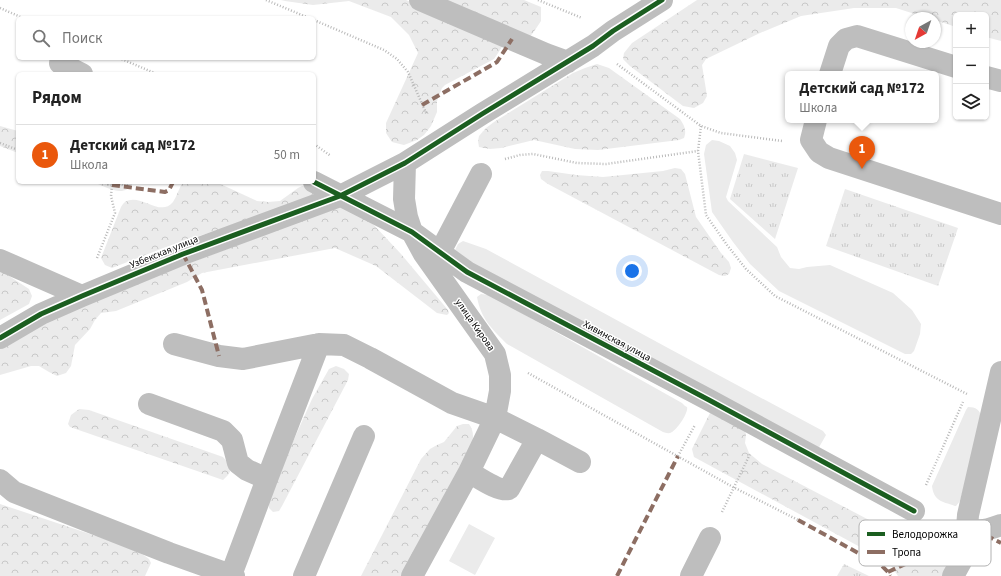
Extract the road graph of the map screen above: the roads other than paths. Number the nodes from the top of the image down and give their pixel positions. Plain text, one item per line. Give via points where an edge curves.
1 (420, 0) edge
2 (662, 0) edge
3 (568, 62) junction
4 (60, 63) dead end
5 (953, 66) edge
6 (831, 71) edge
7 (78, 72) edge
8 (989, 78) edge
9 (1001, 81) edge
10 (815, 123) edge
11 (405, 163) junction
12 (481, 174) road end
13 (316, 183) edge
14 (340, 196) junction
15 (1001, 214) edge
16 (412, 232) junction
17 (440, 252) junction
18 (0, 260) edge
19 (82, 296) junction
20 (0, 338) edge
21 (174, 344) dead end
22 (319, 344) junction
23 (1001, 372) edge
24 (149, 404) dead end
25 (495, 418) junction
26 (364, 436) dead end
27 (537, 439) junction
28 (580, 462) dead end
29 (469, 472) junction
30 (0, 480) edge
31 (267, 480) junction
32 (914, 511) road end
33 (968, 520) edge
34 (1001, 525) edge
35 (991, 528) edge
36 (710, 538) road end
37 (959, 566) edge
38 (233, 576) edge
39 (304, 576) edge
40 (412, 576) edge
41 (691, 576) edge
42 (953, 576) edge

1 - 3 street
2 - 3 street, Узбекская улица
3 - 11 street, Узбекская улица
4 - 7 street
5 - 6 street via 857,36 846,39 839,46
8 - 9 street
10 - 15 street via 811,140 819,152 829,158
11 - 14 street, Узбекская улица
11 - 16 street, улица Кирова via 404,199
12 - 17 street
13 - 14 street, Хивинская улица
14 - 16 street, Хивинская улица
14 - 19 street, Узбекская улица via 183,254
16 - 17 street, Хивинская улица
16 - 25 street, улица Кирова via 424,254 495,354 500,376
17 - 32 street, Хивинская улица via 467,272
18 - 19 street
19 - 20 street, Узбекская улица via 41,314
21 - 22 street via 219,356 243,359
22 - 25 street via 344,345 452,404
22 - 31 street
23 - 33 street
24 - 31 street via 223,431 232,440 238,463
25 - 27 street
25 - 29 street, улица Кирова
26 - 39 street
27 - 28 street
27 - 29 street via 509,489 496,487
29 - 40 street, улица Кирова
30 - 38 street via 14,492
31 - 38 street
34 - 35 street
36 - 41 street
37 - 42 street

